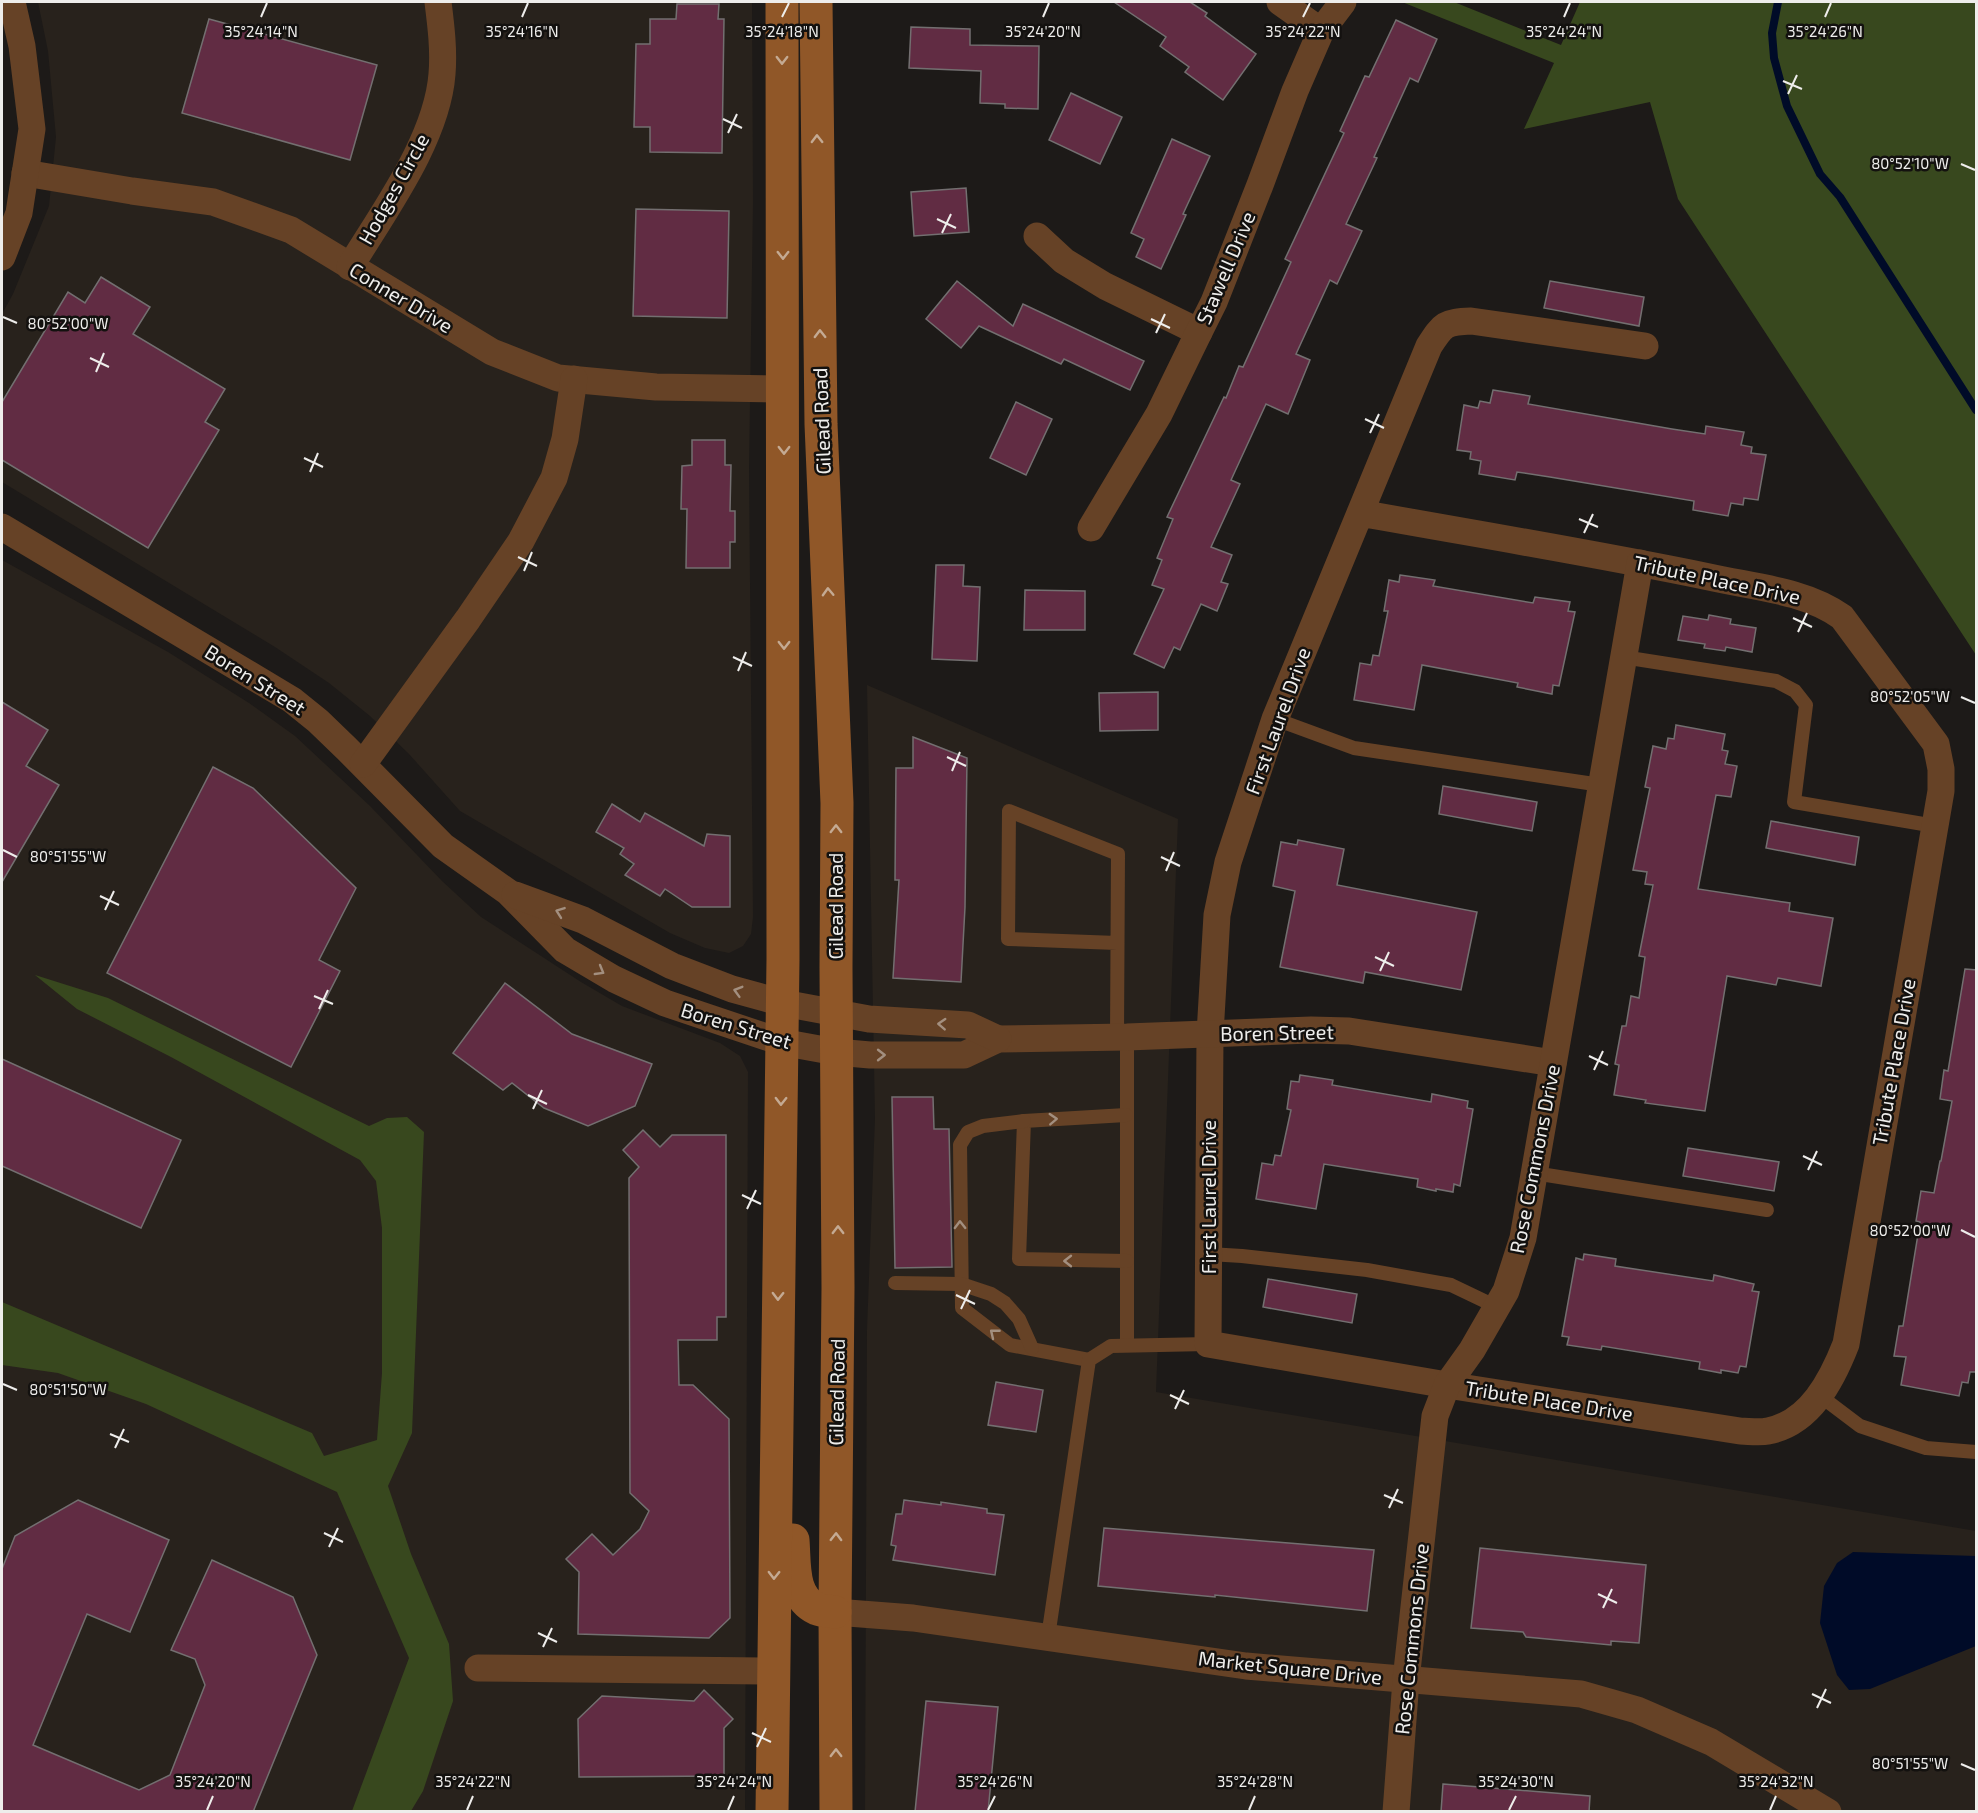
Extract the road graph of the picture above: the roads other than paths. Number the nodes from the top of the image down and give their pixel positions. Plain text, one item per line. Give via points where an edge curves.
1 (12, 2) edge
2 (438, 2) edge
3 (782, 2) edge
4 (816, 2) edge
5 (1280, 2) edge
6 (1343, 2) edge
7 (1321, 31) junction
8 (25, 173) junction
9 (1037, 236) dead end
10 (2, 258) edge
11 (350, 267) junction
12 (1199, 332) junction
13 (1645, 346) dead end
14 (574, 379) junction
15 (783, 389) junction
16 (1360, 513) junction
17 (2, 527) edge
18 (1091, 528) dead end
19 (1640, 562) junction
20 (1623, 657) junction
21 (1275, 719) junction
22 (363, 764) junction
23 (1601, 785) junction
24 (1935, 826) junction
25 (508, 892) junction
26 (1117, 943) junction
27 (783, 1002) junction
28 (836, 1013) junction
29 (1210, 1034) junction
30 (1122, 1038) junction
31 (998, 1039) junction
32 (781, 1042) junction
33 (836, 1052) junction
34 (1553, 1063) junction
35 (1126, 1115) junction
36 (1024, 1121) junction
37 (1534, 1173) junction
38 (1767, 1210) dead end
39 (1209, 1254) junction
40 (1127, 1261) junction
41 (895, 1283) dead end
42 (961, 1284) junction
43 (1497, 1307) junction
44 (1208, 1344) junction
45 (1127, 1345) junction
46 (1032, 1348) junction
47 (1089, 1360) junction
48 (1448, 1385) junction
49 (777, 1387) junction
50 (1818, 1395) junction
51 (1977, 1452) edge
52 (835, 1612) junction
53 (1048, 1637) junction
54 (477, 1668) dead end
55 (773, 1671) junction
56 (1406, 1680) junction
57 (772, 1812) edge
58 (836, 1812) edge
59 (1396, 1812) edge
60 (1828, 1812) edge

1 - 8 street via 22,46 32,129
2 - 11 street, Hodges Circle via 443,53 435,112 416,158
3 -> 15 main road, Gilead Road
28 -> 4 main road, Gilead Road via 837,803 821,424
5 - 7 street
6 - 7 street, Stawell Drive
7 - 12 street, Stawell Drive
8 - 10 street via 19,213
8 - 11 street, Conner Drive via 213,202 291,230
9 - 12 street via 1064,261 1105,286
11 - 14 street, Conner Drive via 492,352 558,378
12 - 18 street, Stawell Drive via 1159,414
13 - 16 street, First Laurel Drive via 1471,321 1450,322 1439,330 1429,346
14 - 15 street, Conner Drive via 656,387
14 - 22 street via 565,440 554,478 521,541
15 -> 27 main road, Gilead Road
16 - 19 street, Tribute Place Drive
16 - 21 street, First Laurel Drive
17 - 22 street, Boren Street via 292,700
19 - 20 street, Rose Commons Drive
19 - 24 street, Tribute Place Drive via 1800,597 1827,606 1842,617 1936,744 1941,791
20 - 23 street, Rose Commons Drive
20 - 24 lane via 1776,681 1796,691 1806,705 1794,802
21 - 23 lane via 1354,748
21 - 29 street, First Laurel Drive via 1228,862 1219,904
22 - 25 street, Boren Street via 443,846
23 - 34 street, Rose Commons Drive
24 - 50 street, Tribute Place Drive via 1846,1344 1835,1372
27 -> 25 street, Boren Street via 732,989 672,966 583,920
25 -> 32 street, Boren Street via 565,950 614,979 665,1003
26 - 26 lane via 1118,854 1009,811 1008,939
26 - 30 lane
27 - 28 street, Boren Street
27 - 32 main road, Gilead Road
31 -> 28 street, Boren Street via 968,1025 880,1021
28 - 33 main road, Gilead Road
29 - 30 street, Boren Street
29 - 34 street, Boren Street via 1349,1031
29 - 39 street, First Laurel Drive
30 - 31 street, Boren Street
30 - 35 lane
33 -> 31 street, Boren Street via 870,1056 964,1055
32 - 33 street, Boren Street
32 -> 49 main road, Gilead Road
52 -> 33 main road, Gilead Road
34 - 37 street, Rose Commons Drive
36 -> 35 lane
35 - 40 lane
40 -> 36 lane via 1019,1259
42 -> 36 lane via 960,1145 968,1132 983,1126
37 - 38 lane
37 - 43 street, Rose Commons Drive via 1523,1238
39 - 43 lane via 1367,1270 1451,1285
39 - 44 street, First Laurel Drive
40 - 45 lane
41 - 42 lane
42 - 46 lane via 1005,1303 1019,1319
46 -> 42 lane via 1010,1346 962,1308
43 - 48 street, Rose Commons Drive
44 - 45 lane
44 - 48 street, Tribute Place Drive
45 - 47 lane via 1111,1346
46 - 47 lane
47 - 53 lane
48 - 50 street, Tribute Place Drive via 1767,1432 1805,1413
48 - 56 street, Rose Commons Drive via 1435,1416
49 - 52 main road via 797,1583 807,1603
49 -> 55 main road, Gilead Road
50 - 51 lane via 1860,1426 1926,1448
52 - 53 street, Market Square Drive via 913,1618
58 -> 52 main road, Gilead Road
53 - 56 street, Market Square Drive via 1246,1666
54 - 55 street
55 - 57 main road, Gilead Road
56 - 59 street, Rose Commons Drive
56 - 60 street, Market Square Drive via 1581,1694 1637,1710 1711,1742

